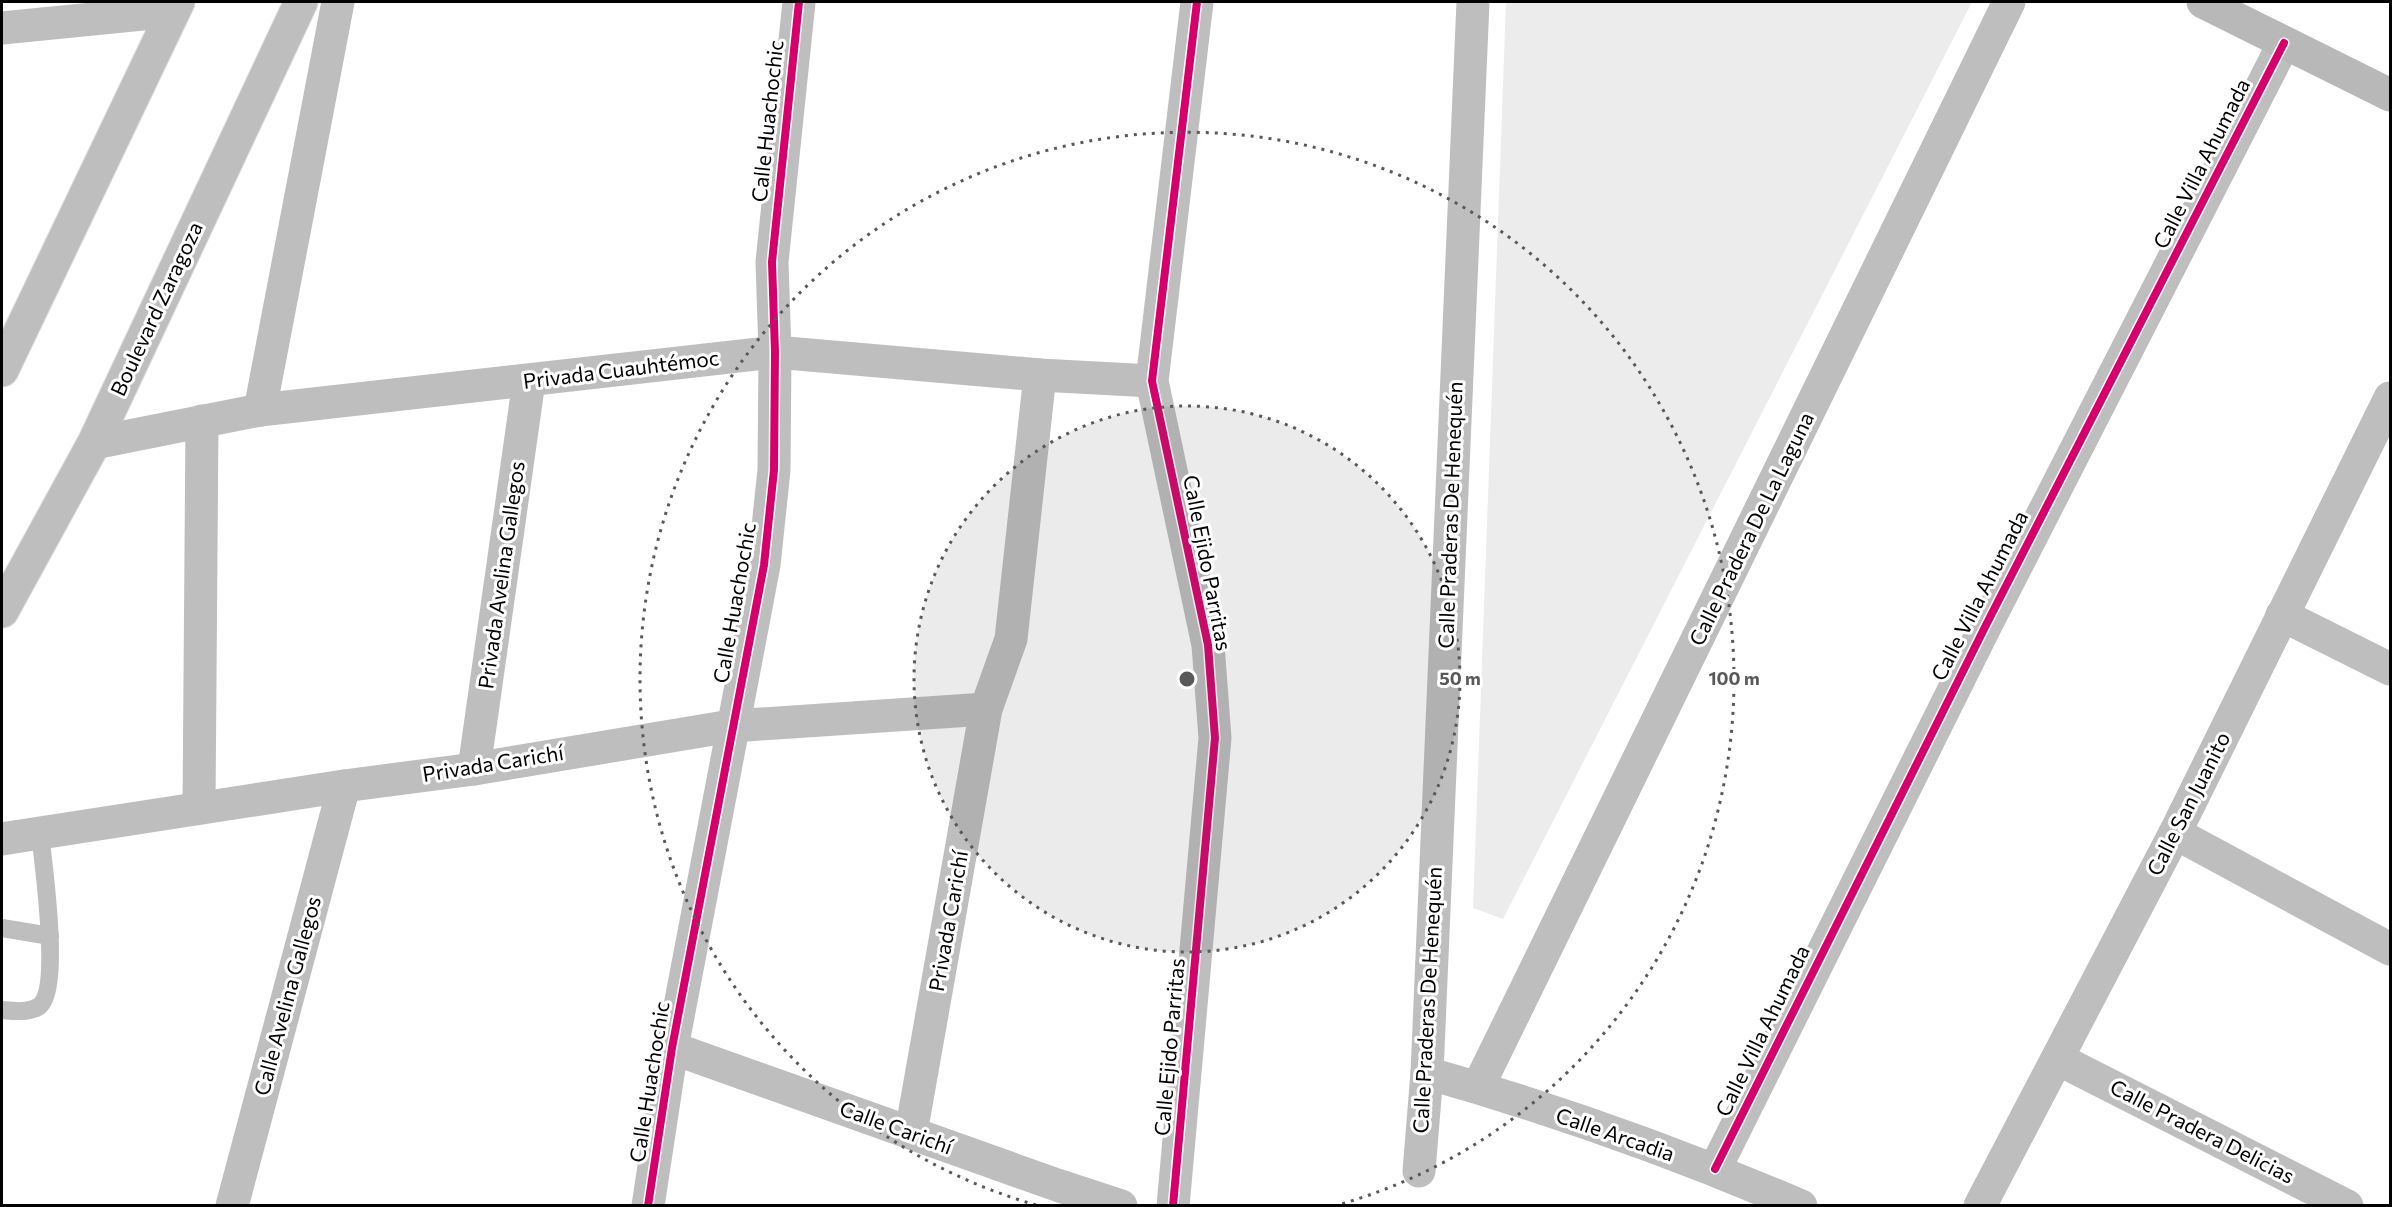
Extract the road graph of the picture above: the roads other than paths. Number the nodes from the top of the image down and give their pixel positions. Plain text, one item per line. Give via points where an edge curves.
1 (301, 2) edge
2 (338, 2) edge
3 (799, 2) edge
4 (1197, 2) edge
5 (1473, 2) edge
6 (2009, 2) edge
7 (2203, 2) edge
8 (175, 4) edge
9 (2, 28) edge
10 (2284, 43) junction
11 (2391, 95) edge
12 (775, 352) junction
13 (2, 370) edge
14 (1040, 375) junction
15 (529, 381) junction
16 (1152, 381) junction
17 (2391, 398) edge
18 (260, 410) junction
19 (202, 421) junction
20 (94, 443) junction
21 (2, 611) edge
22 (2282, 615) junction
23 (2391, 669) edge
24 (986, 709) junction
25 (731, 726) junction
26 (474, 769) junction
27 (344, 786) junction
28 (199, 808) junction
29 (40, 833) junction
30 (2175, 833) junction
31 (2, 839) edge
32 (2, 928) edge
33 (50, 936) junction
34 (2391, 949) edge
35 (2, 1010) edge
36 (672, 1048) junction
37 (2058, 1059) junction
38 (1426, 1073) junction
39 (1478, 1087) junction
40 (911, 1133) junction
41 (1715, 1169) junction
42 (1419, 1172) dead end
43 (232, 1206) edge
44 (648, 1206) edge
45 (1121, 1206) edge
46 (1173, 1206) edge
47 (1801, 1206) edge
48 (1980, 1206) edge
49 (2347, 1206) edge

1 - 20 street, Boulevard Zaragoza
2 - 18 street
3 - 12 street, Calle Huachochic via 772,262
4 - 16 street, Calle Ejido Parritas
5 - 38 street, Calle Praderas De Henequén
6 - 39 street, Calle Pradera De La Laguna
7 - 10 street
8 - 9 street
8 - 13 street
10 - 11 street
10 - 41 street, Calle Villa Ahumada via 1984,627
12 - 14 street, Privada Cuauhtémoc
12 - 15 street, Privada Cuauhtémoc
12 - 25 street, Calle Huachochic via 774,470 764,565
14 - 16 street, Privada Cuauhtémoc
14 - 24 street, Privada Carichí via 1011,639
15 - 18 street, Privada Cuauhtémoc
15 - 26 street, Privada Avelina Gallegos
16 - 46 street, Calle Ejido Parritas via 1208,645 1215,738
17 - 22 street, Calle San Juanito
18 - 19 street, Privada Cuauhtémoc
19 - 20 street, Privada Cuauhtémoc
19 - 28 street
20 - 21 street, Boulevard Zaragoza
22 - 23 street
22 - 30 street, Calle San Juanito
24 - 25 street, Privada Carichí
24 - 40 street, Privada Carichí
25 - 26 street, Privada Carichí
25 - 36 street, Calle Huachochic
26 - 27 street, Privada Carichí
27 - 28 street, Privada Carichí
27 - 43 street, Calle Avelina Gallegos
28 - 29 street, Privada Carichí
29 - 31 street, Privada Carichí
29 - 33 lane
30 - 34 street
30 - 37 street, Calle San Juanito
32 - 33 lane
33 - 35 lane via 46,999 24,1011
36 - 40 street, Calle Carichí
36 - 44 street, Calle Huachochic
37 - 48 street, Calle San Juanito
37 - 49 street, Calle Pradera Delicias
38 - 39 street, Calle Arcadia
38 - 42 street, Calle Praderas De Henequén
39 - 41 street, Calle Arcadia
40 - 45 street, Calle Carichí
41 - 47 street, Calle Arcadia

